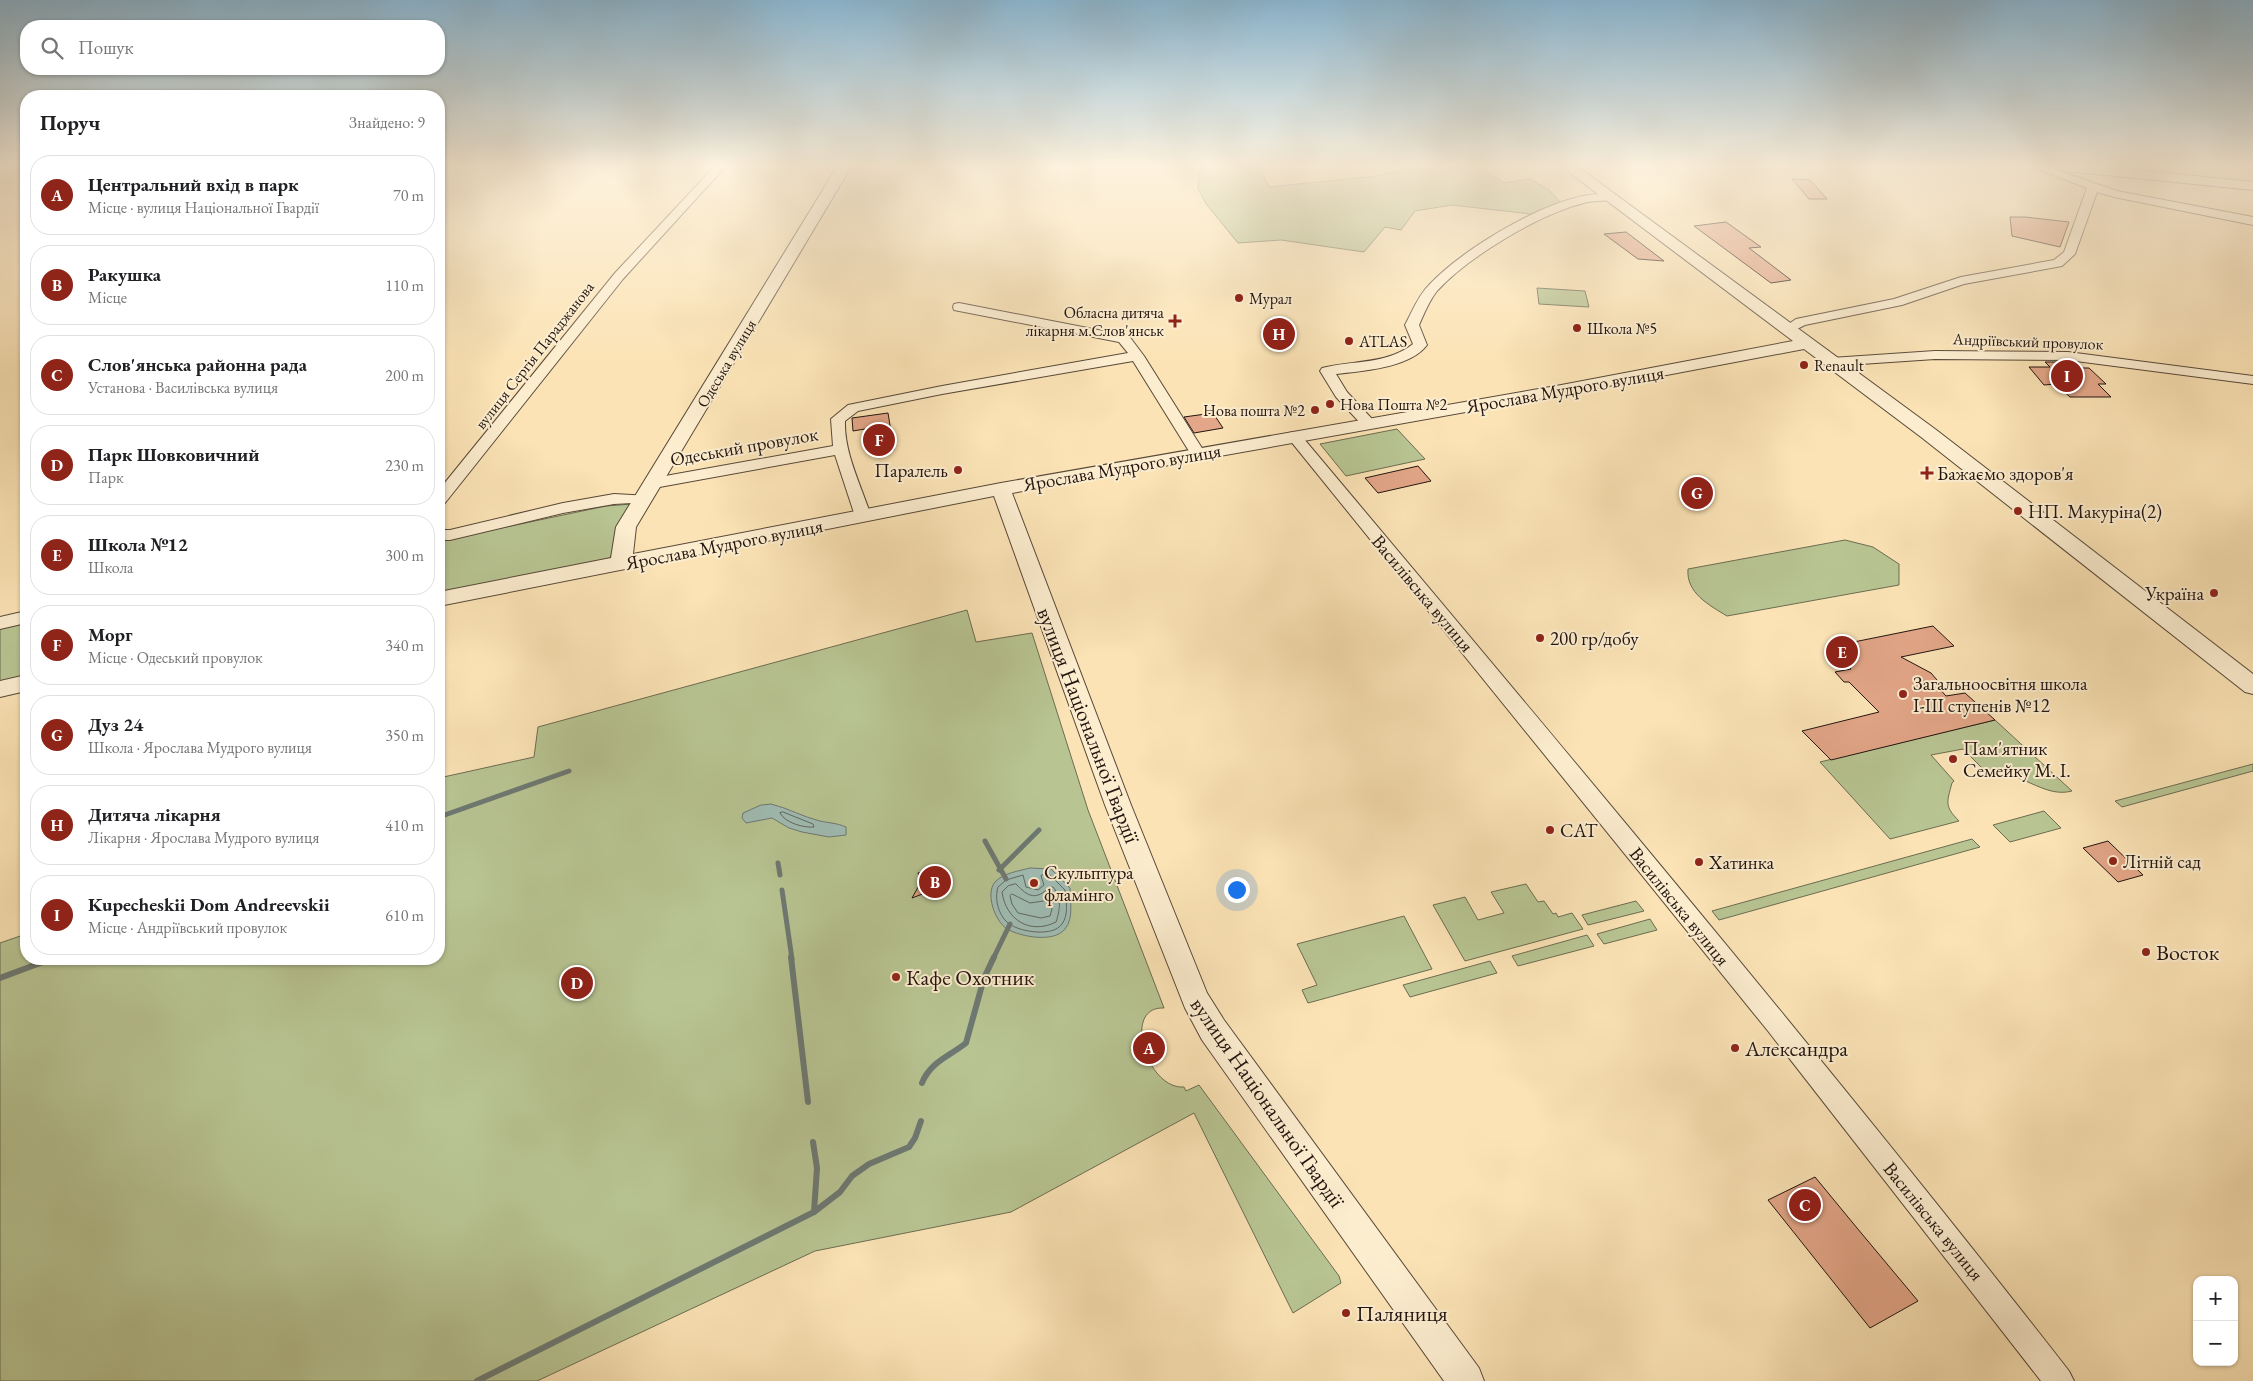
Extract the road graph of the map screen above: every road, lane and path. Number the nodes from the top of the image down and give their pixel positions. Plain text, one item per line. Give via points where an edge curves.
1 (660, 231) edge
2 (805, 231) edge
3 (1512, 231) edge
4 (1656, 231) edge
5 (2077, 231) edge
6 (959, 307) dead end
7 (1787, 330) junction
8 (1806, 344) junction
9 (1137, 356) junction
10 (1831, 362) junction
11 (2253, 380) edge
12 (1368, 423) junction
13 (1294, 436) junction
14 (842, 449) junction
15 (1197, 453) junction
16 (654, 483) junction
17 (1001, 489) junction
18 (445, 493) edge
19 (644, 499) junction
20 (863, 516) junction
21 (445, 535) edge
22 (621, 564) junction
23 (445, 598) edge
24 (20, 618) edge
25 (0, 623) edge
26 (20, 684) edge
27 (2253, 686) edge
28 (0, 689) edge
29 (1466, 1381) edge
30 (2059, 1381) edge

1 - 18 street, вулиця Сергія Параджанова via 555,353
2 - 16 street, Одеська вулиця
3 - 12 street via 1431,290 1412,325 1420,345 1411,352 1358,368 1327,372 1341,394
4 - 7 street
5 - 7 street via 2069,254 2058,263 1961,280 1897,302 1801,322
6 - 9 street via 1124,339
7 - 8 street
8 - 10 street
8 - 12 street, Ярослава Мудрого вулиця
9 - 14 street via 853,408 838,419
9 - 15 street
10 - 11 street, Андріївський провулок via 1935,355 2068,356
10 - 27 street via 1928,433
12 - 13 street, Ярослава Мудрого вулиця
13 - 15 street, Ярослава Мудрого вулиця
13 - 30 street, Василівська вулиця via 1958,1249
14 - 16 street, Одеський провулок
14 - 20 street
15 - 17 street, Ярослава Мудрого вулиця
16 - 19 street, Одеська вулиця
17 - 20 street, Ярослава Мудрого вулиця
17 - 29 street, вулиця Національної Гвардії via 1114,796 1195,999
19 - 21 street via 614,499 564,508
19 - 22 street, Одеська вулиця via 626,527
20 - 22 street, Ярослава Мудрого вулиця
22 - 23 street, Ярослава Мудрого вулиця
24 - 25 street
26 - 28 street

